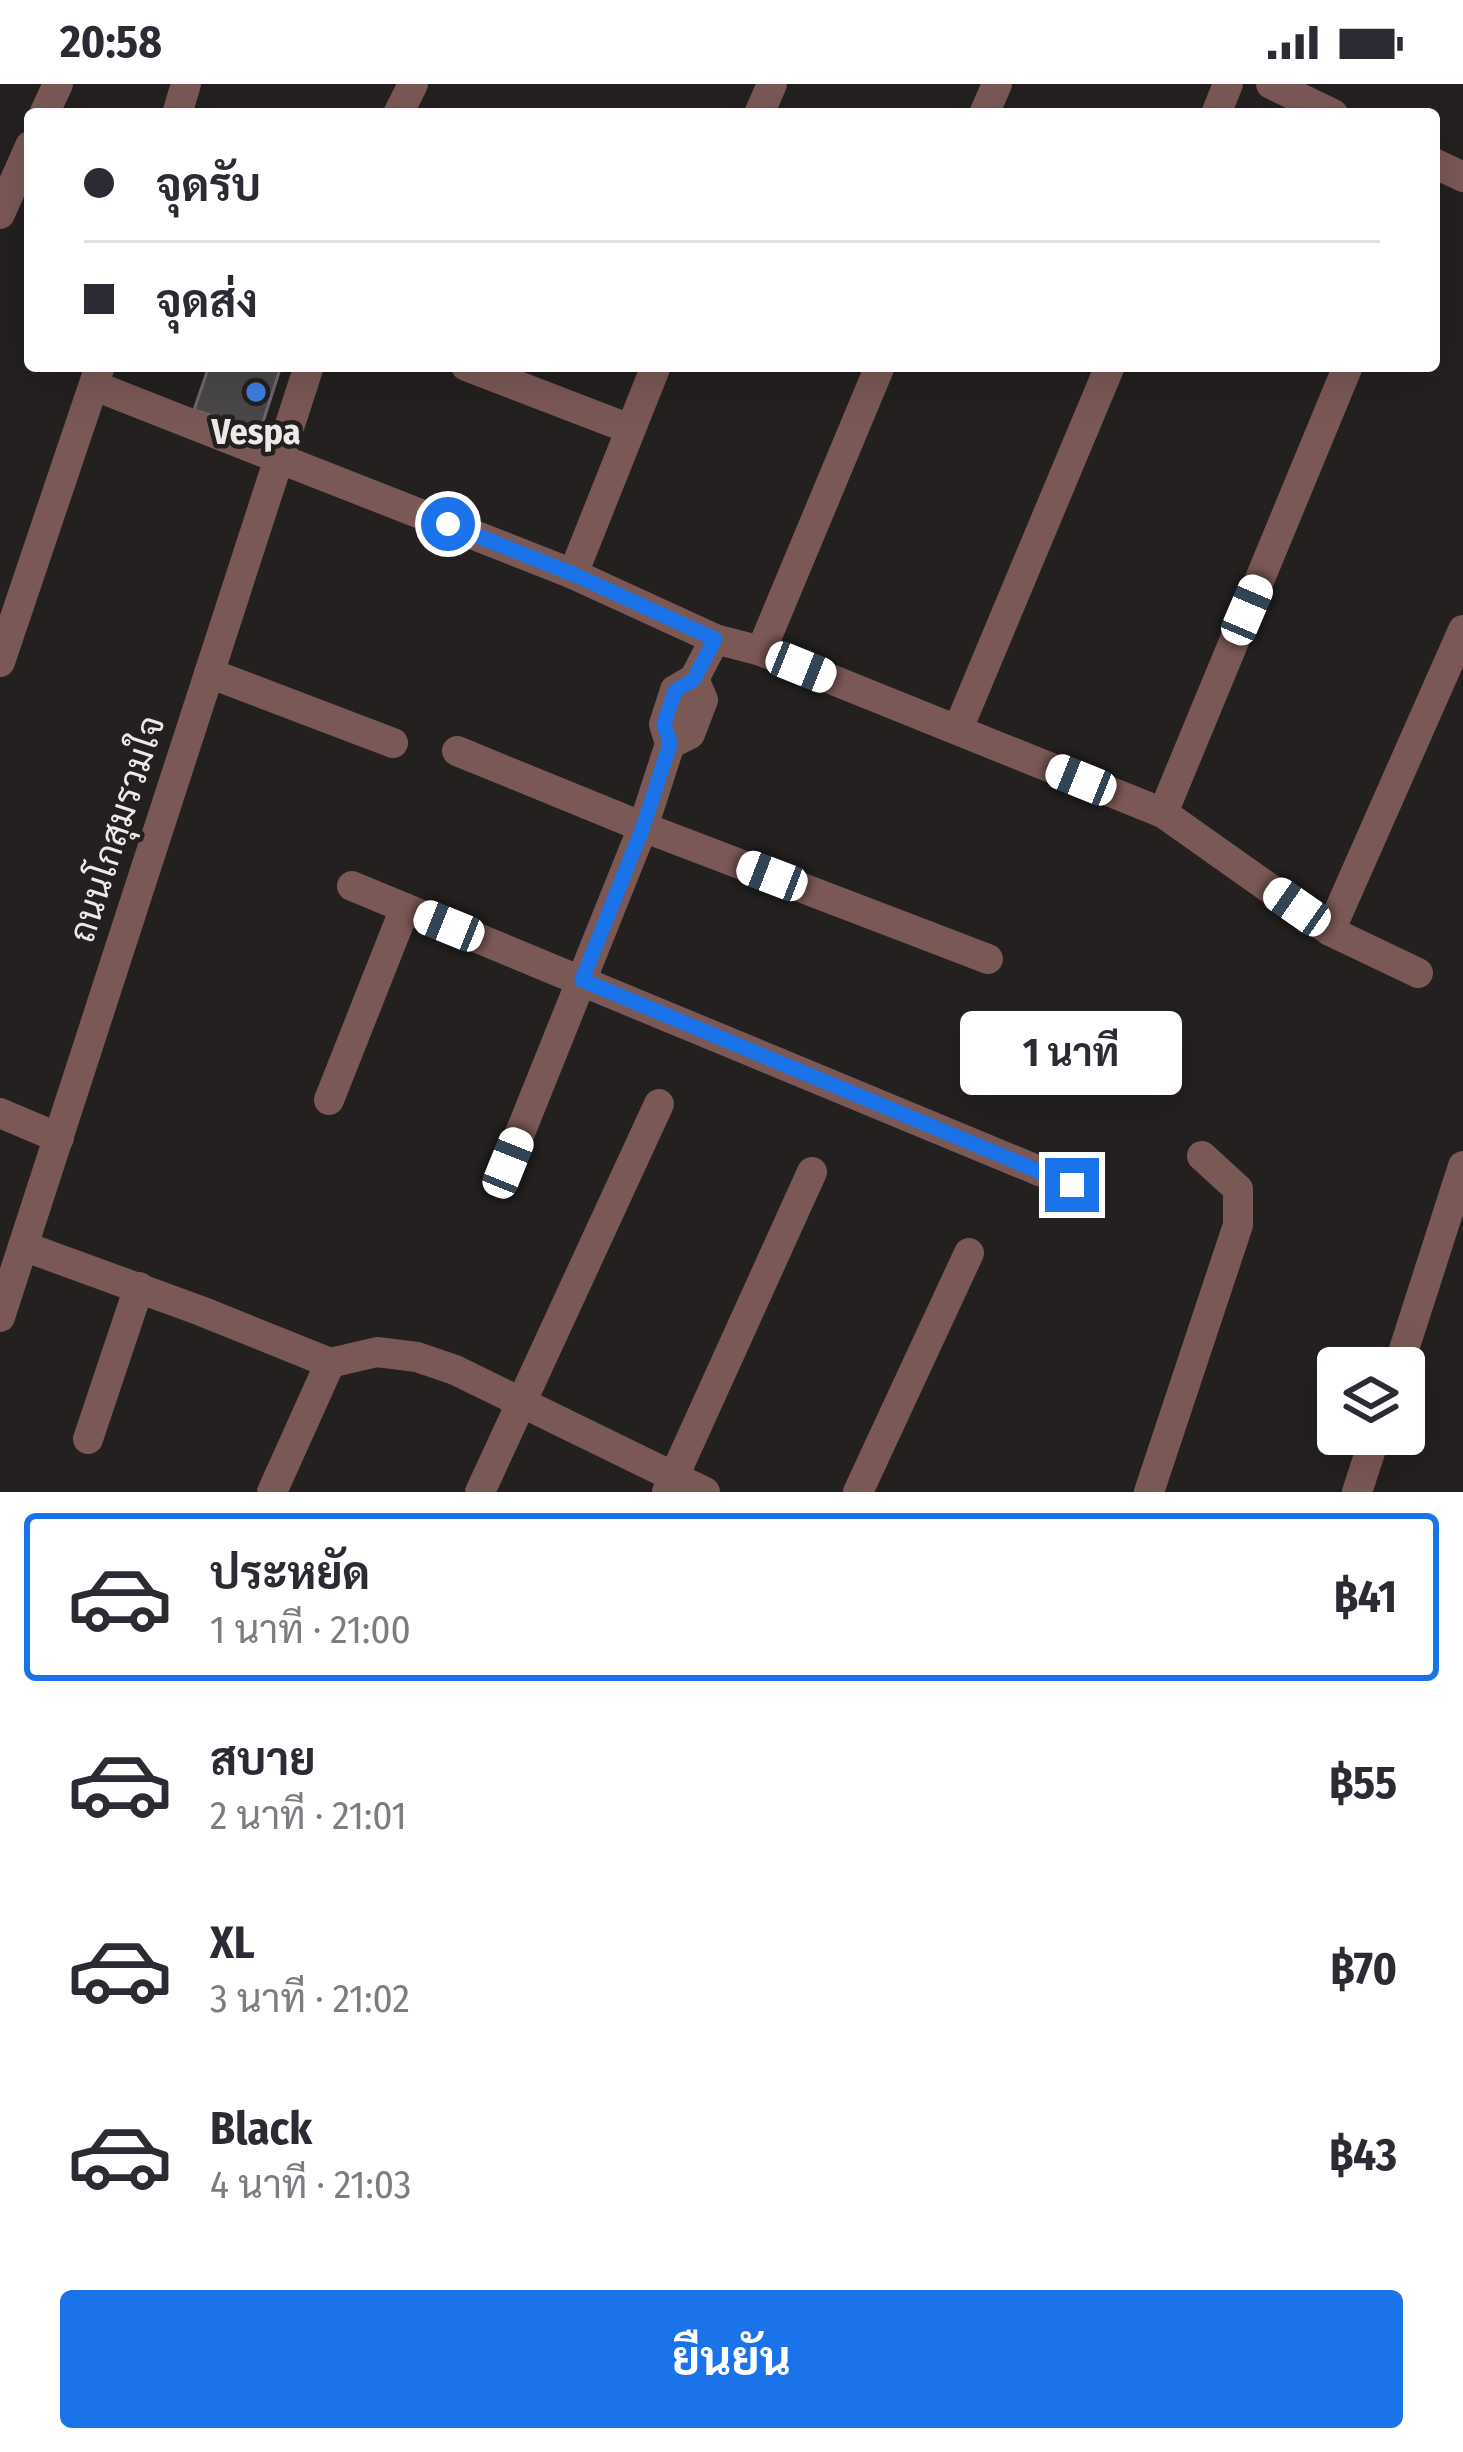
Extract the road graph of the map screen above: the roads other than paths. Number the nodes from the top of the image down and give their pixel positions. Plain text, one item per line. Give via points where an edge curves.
1 (1271, 84) edge
2 (1321, 108) edge
3 (24, 160) edge
4 (0, 214) edge
5 (307, 372) edge
6 (482, 372) edge
7 (654, 372) edge
8 (877, 372) edge
9 (1108, 372) edge
10 (1346, 372) edge
11 (98, 376) edge
12 (630, 429) junction
13 (281, 458) junction
14 (573, 574) junction
15 (1463, 630) edge
16 (715, 639) junction
17 (761, 651) junction
18 (0, 662) edge
19 (209, 673) junction
20 (958, 729) junction
21 (393, 743) dead end
22 (457, 751) dead end
23 (1163, 813) junction
24 (643, 827) junction
25 (352, 886) dead end
26 (405, 908) junction
27 (1330, 931) junction
28 (988, 958) dead end
29 (1418, 973) dead end
30 (582, 980) junction
31 (329, 1100) dead end
32 (659, 1104) dead end
33 (0, 1113) edge
34 (59, 1138) junction
35 (1202, 1156) dead end
36 (508, 1163) dead end
37 (1463, 1166) edge
38 (812, 1172) dead end
39 (1072, 1185) dead end
40 (23, 1246) junction
41 (969, 1253) dead end
42 (139, 1287) junction
43 (0, 1317) edge
44 (1405, 1347) edge
45 (330, 1363) junction
46 (521, 1402) junction
47 (88, 1439) dead end
48 (1369, 1455) edge
49 (670, 1485) edge
50 (272, 1492) edge
51 (480, 1492) edge
52 (705, 1492) edge
53 (858, 1492) edge
54 (1149, 1492) edge
55 (1357, 1492) edge

1 - 2 street
3 - 4 street
5 - 13 street, ถนนโกสุมรวมใจ
6 - 12 street
7 - 12 street
8 - 17 street
9 - 20 street
10 - 23 street
11 - 13 street
11 - 18 street
12 - 14 street
13 - 14 street
13 - 19 street, ถนนโกสุมรวมใจ
14 - 16 street
15 - 27 street
16 - 17 street
16 - 24 street via 694,679 675,691 664,724 670,744
17 - 20 street
19 - 21 street
19 - 34 street, ถนนโกสุมรวมใจ
20 - 23 street
22 - 24 street
23 - 27 street
24 - 28 street
24 - 30 street
25 - 26 street
26 - 30 street
26 - 31 street
27 - 29 street
30 - 36 street
30 - 39 street
32 - 46 street
33 - 34 street
34 - 40 street, ถนนโกสุมรวมใจ
35 - 54 street via 1238,1189 1238,1225
37 - 44 street
38 - 49 street
40 - 42 street
40 - 43 street, ถนนโกสุมรวมใจ
41 - 53 street
42 - 45 street
42 - 47 street
45 - 46 street via 377,1352 417,1357
45 - 50 street
46 - 49 street
46 - 51 street
48 - 55 street
49 - 52 street

